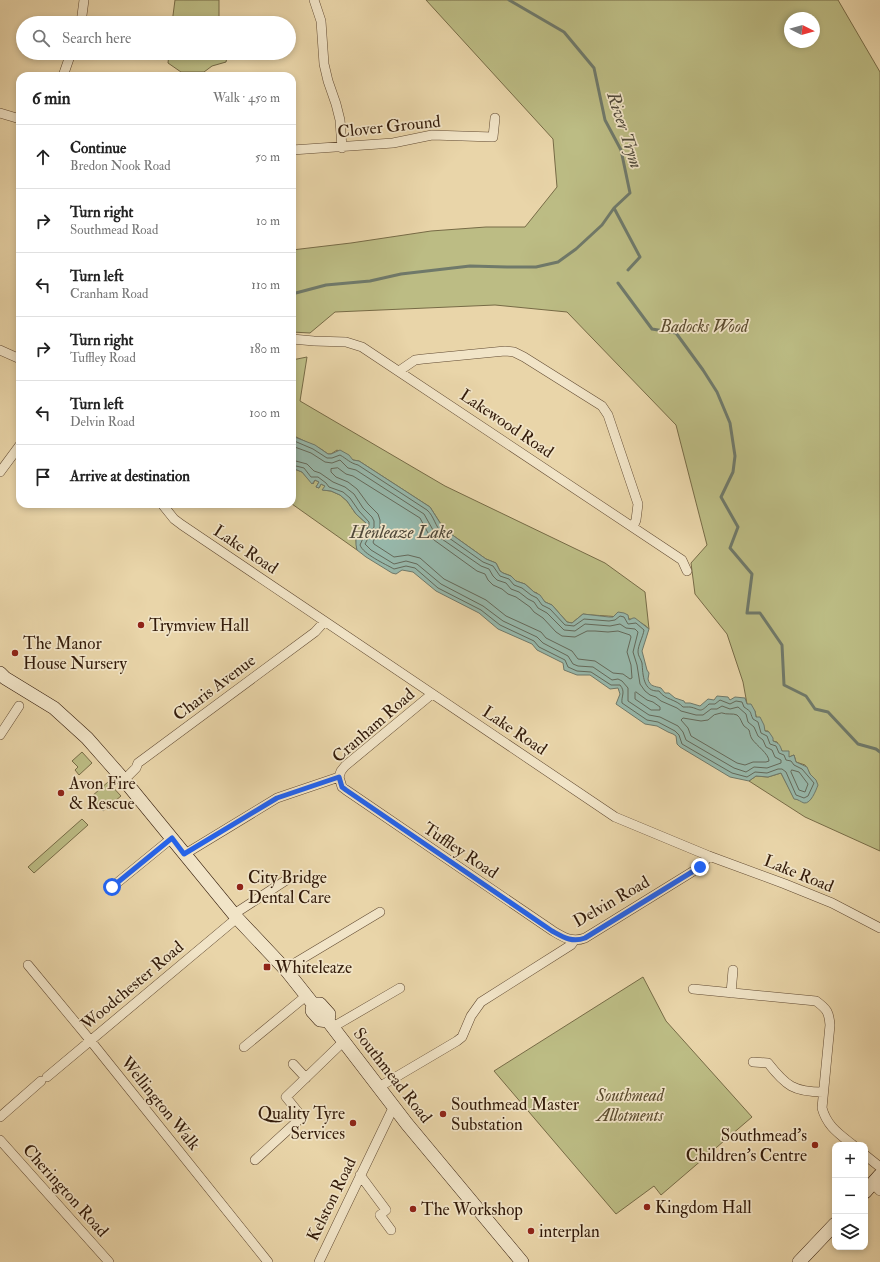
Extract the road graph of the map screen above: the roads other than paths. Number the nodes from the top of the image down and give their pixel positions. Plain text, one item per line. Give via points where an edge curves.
1 (84, 0) edge
2 (314, 0) edge
3 (82, 16) edge
4 (69, 60) edge
5 (64, 72) edge
6 (0, 113) edge
7 (16, 118) edge
8 (496, 118) dead end
9 (342, 148) junction
10 (296, 150) edge
11 (296, 339) edge
12 (0, 350) edge
13 (16, 357) edge
14 (399, 370) junction
15 (16, 450) edge
16 (0, 472) edge
17 (165, 508) edge
18 (633, 527) junction
19 (687, 572) dead end
20 (324, 622) junction
21 (2, 676) edge
22 (432, 694) junction
23 (19, 706) dead end
24 (0, 735) edge
25 (339, 777) junction
26 (124, 780) junction
27 (172, 838) junction
28 (184, 854) junction
29 (709, 856) junction
30 (288, 879) dead end
31 (112, 887) dead end
32 (380, 912) dead end
33 (236, 916) junction
34 (880, 928) edge
35 (574, 941) junction
36 (28, 965) dead end
37 (286, 970) junction
38 (733, 970) dead end
39 (400, 988) dead end
40 (693, 989) dead end
41 (731, 993) junction
42 (309, 1000) junction
43 (330, 1024) junction
44 (90, 1040) junction
45 (344, 1041) junction
46 (244, 1047) dead end
47 (753, 1062) dead end
48 (293, 1064) dead end
49 (306, 1078) junction
50 (379, 1087) junction
51 (823, 1092) junction
52 (394, 1106) junction
53 (0, 1117) edge
54 (0, 1140) edge
55 (849, 1142) edge
56 (868, 1157) edge
57 (255, 1160) dead end
58 (880, 1167) edge
59 (360, 1175) junction
60 (832, 1227) edge
61 (391, 1230) dead end
62 (320, 1258) edge
63 (109, 1262) edge
64 (268, 1262) edge
65 (328, 1262) edge
66 (522, 1262) edge
67 (799, 1262) edge

1 - 3 street
2 - 9 street via 321,22 324,64 340,120
4 - 5 street
6 - 7 street
8 - 9 street, Clover Ground via 493,137 432,135 393,143
9 - 10 street, Clover Ground
11 - 14 street, Lakewood Road via 354,344
12 - 13 street
14 - 18 street, Lakewood Road
14 - 18 street via 415,360 514,352 602,406 608,415 638,504
15 - 16 street
17 - 20 street, Lake Road via 182,525
18 - 19 street, Lakewood Road via 682,560
20 - 22 street, Lake Road
20 - 26 street, Charis Avenue via 315,632 138,763
21 - 26 main road, Southmead Road via 66,718
22 - 25 street, Cranham Road via 345,766
22 - 29 street, Lake Road via 615,817
23 - 24 street
25 - 28 street, Cranham Road via 277,798
25 - 35 street, Tuffley Road via 342,787 346,790 552,931
26 - 27 main road, Southmead Road
27 - 28 main road, Southmead Road
27 - 31 street
28 - 33 main road, Southmead Road
29 - 34 street, Lake Road via 832,903
29 - 35 street, Delvin Road via 700,867 585,938
30 - 33 street, Woodchester Road
32 - 37 street
33 - 37 main road, Southmead Road
33 - 44 street, Woodchester Road
35 - 50 street, Delvin Road via 571,946 481,1002 471,1016 462,1037 457,1041
36 - 44 street, Wellington Walk
37 - 42 main road, Southmead Road
38 - 41 street
39 - 43 street
40 - 41 street
41 - 51 street via 816,1001 824,1007 829,1014 830,1025
42 - 43 main road, Southmead Road via 312,1012 320,1020
42 - 46 street
43 - 45 main road, Southmead Road
44 - 53 street, Woodchester Road
44 - 64 street, Wellington Walk
45 - 49 street
45 - 50 main road, Southmead Road
47 - 51 street via 768,1063 797,1090
48 - 49 street
49 - 57 street via 286,1097 302,1117
50 - 52 main road, Southmead Road
51 - 55 street via 822,1108 825,1119
52 - 59 street, Kelston Road
52 - 66 main road, Southmead Road
54 - 63 street, Cherington Road
56 - 58 street
59 - 61 street via 386,1210 380,1215
59 - 62 street, Kelston Road
60 - 67 main road
62 - 65 street

